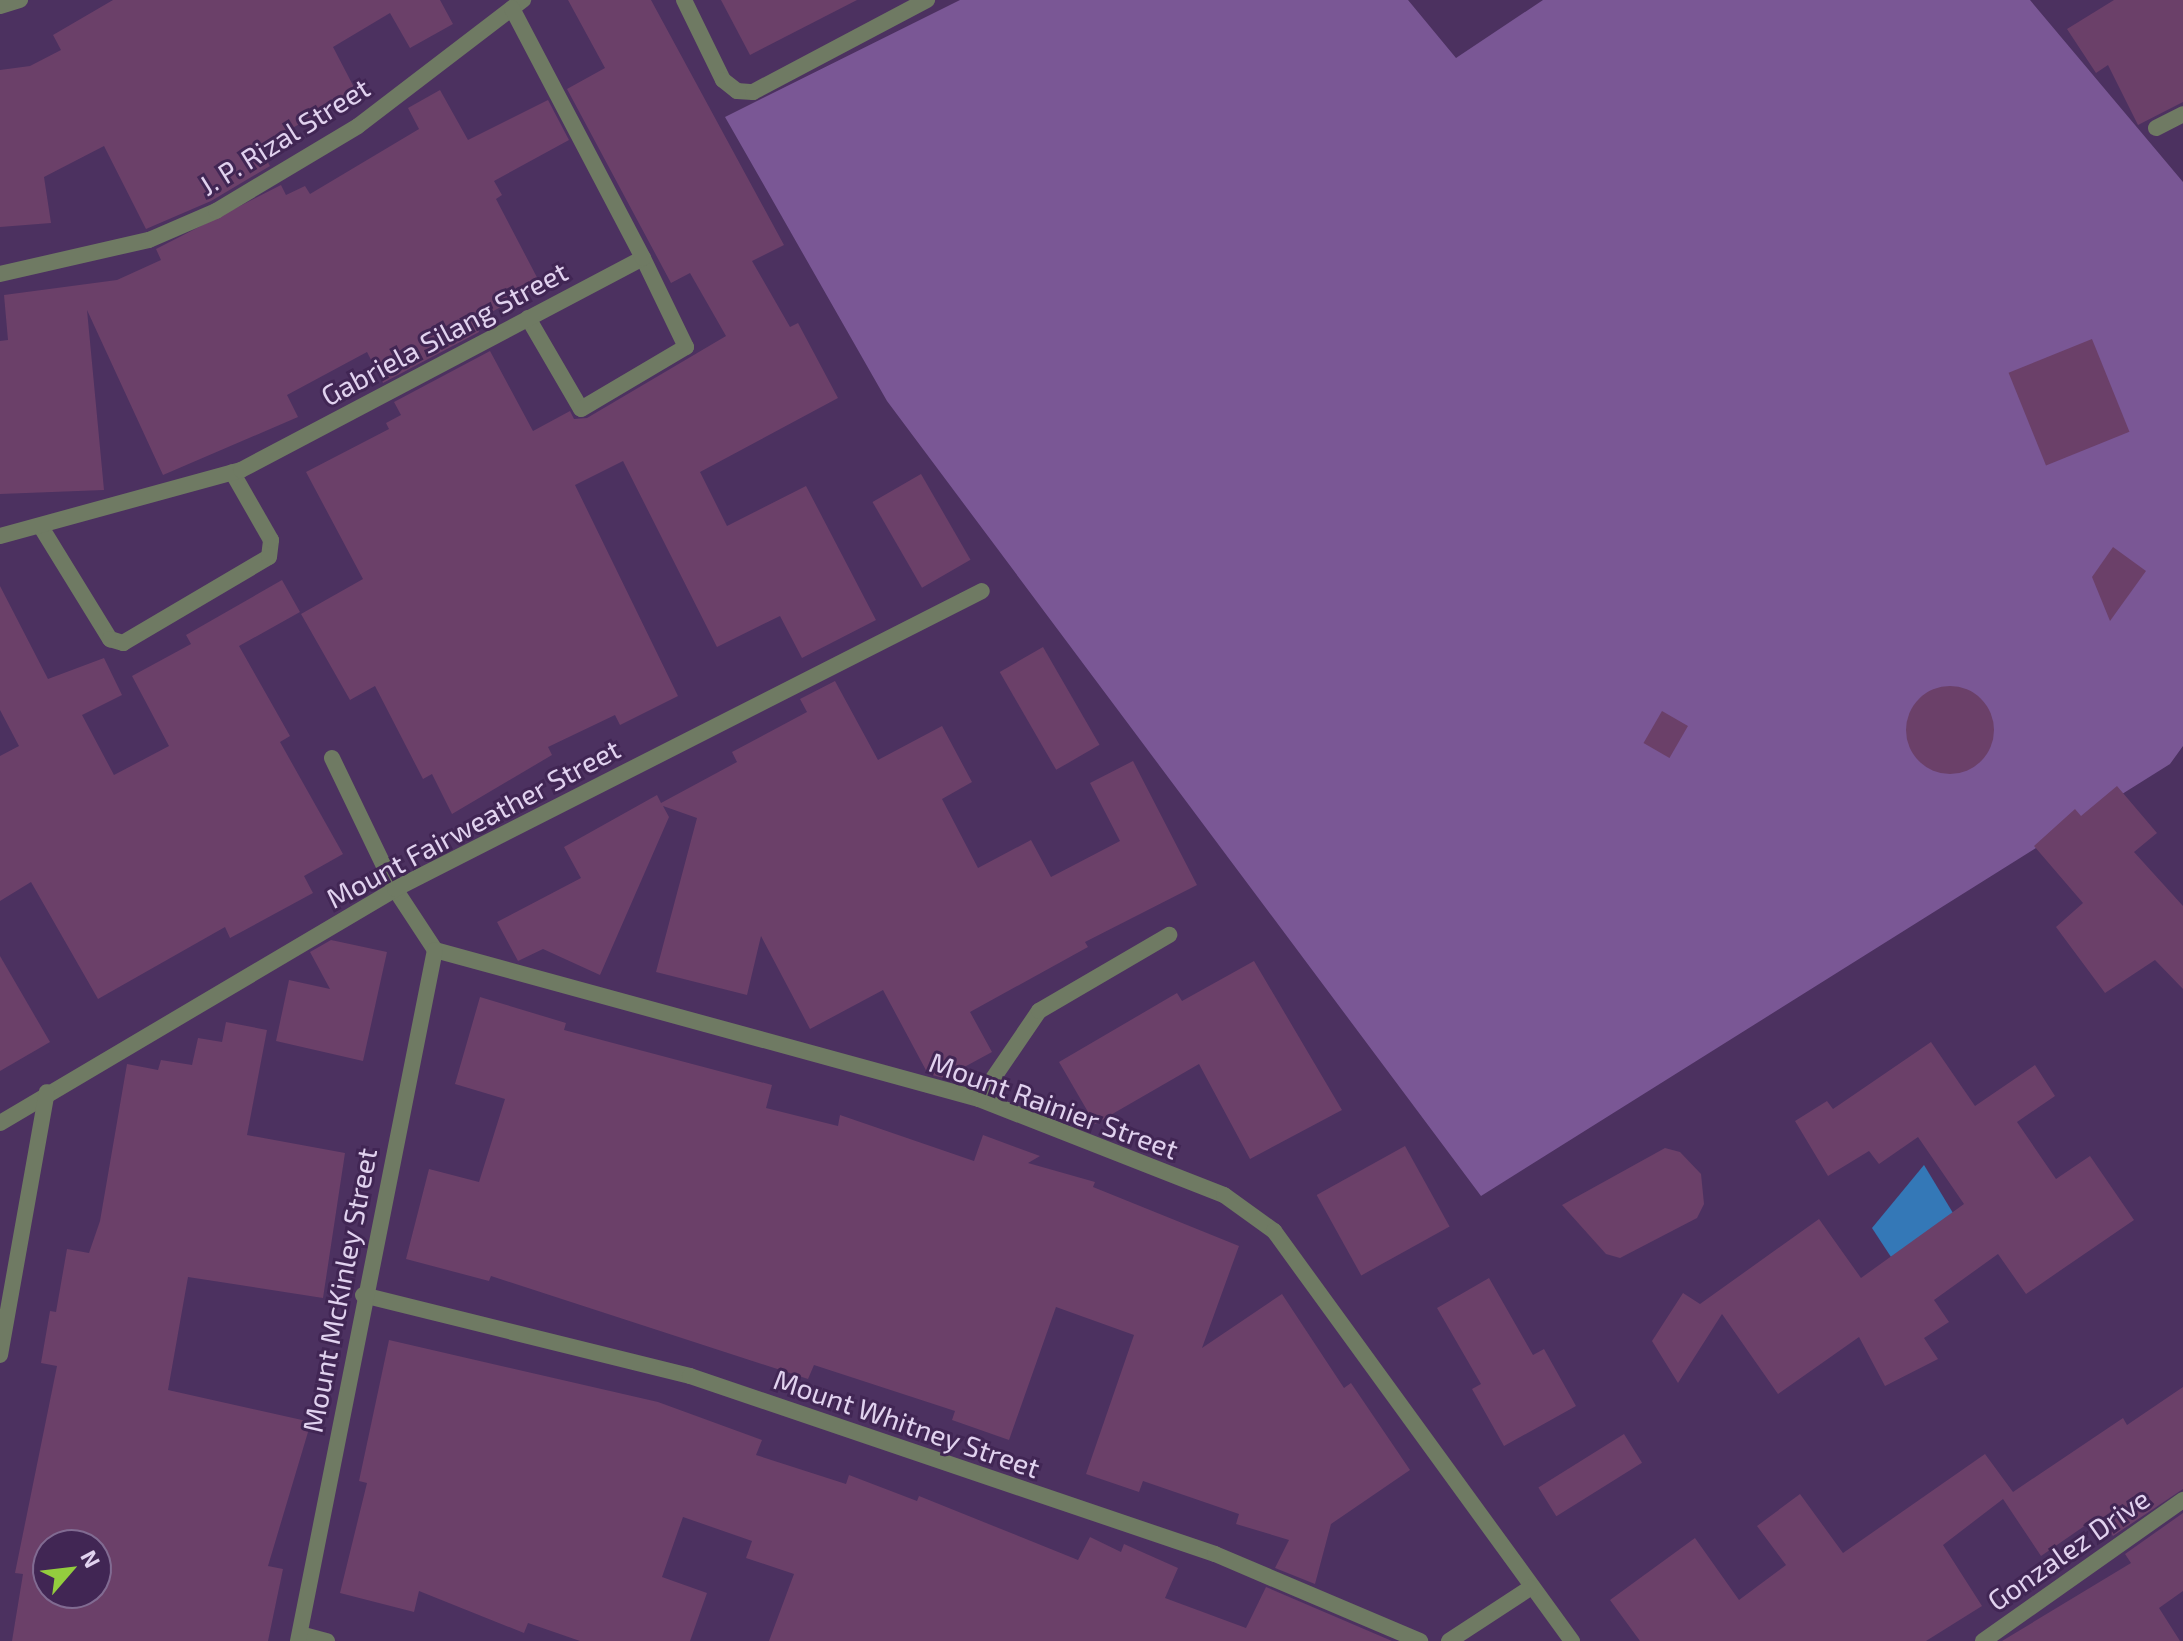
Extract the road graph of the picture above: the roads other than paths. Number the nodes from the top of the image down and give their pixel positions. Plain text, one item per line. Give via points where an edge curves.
1 (20, 0) edge
2 (684, 0) edge
3 (927, 0) edge
4 (518, 4) edge
5 (0, 6) edge
6 (2183, 114) edge
7 (2156, 128) dead end
8 (643, 258) junction
9 (0, 274) edge
10 (528, 318) junction
11 (232, 472) junction
12 (41, 527) junction
13 (0, 536) edge
14 (982, 591) dead end
15 (332, 758) dead end
16 (395, 889) junction
17 (1169, 935) dead end
18 (435, 950) junction
19 (47, 1092) junction
20 (979, 1099) junction
21 (0, 1123) edge
22 (363, 1295) junction
23 (0, 1355) edge
24 (2183, 1500) edge
25 (1530, 1588) junction
26 (299, 1638) edge
27 (327, 1641) edge
28 (1420, 1641) edge
29 (1449, 1641) edge
30 (1572, 1641) edge
31 (1983, 1641) edge

1 - 5 street
2 - 3 street via 723,80 737,91 753,92
4 - 8 street
4 - 9 street, J. P. Rizal Street via 358,126 216,211 149,240
6 - 7 street
8 - 10 street, Gabriela Silang Street
8 - 10 street via 686,347 581,409
10 - 11 street, Gabriela Silang Street
11 - 12 street, Gabriela Silang Street
11 - 12 street via 271,540 269,557 123,643 110,639
12 - 13 street, Gabriela Silang Street
14 - 16 street, Mount Fairweather Street
15 - 16 street
16 - 18 street
16 - 19 street, Mount Fairweather Street
17 - 20 street via 1039,1011
18 - 20 street, Mount Rainier Street
18 - 22 street, Mount McKinley Street
19 - 21 street, Mount Fairweather Street
19 - 23 street
20 - 25 street, Mount Rainier Street via 1224,1195 1274,1231
22 - 26 street, Mount McKinley Street
22 - 28 street, Mount Whitney Street via 690,1376 1215,1554
24 - 31 street, Gonzalez Drive
25 - 29 street
25 - 30 street, Mount Rainier Street
26 - 27 street

